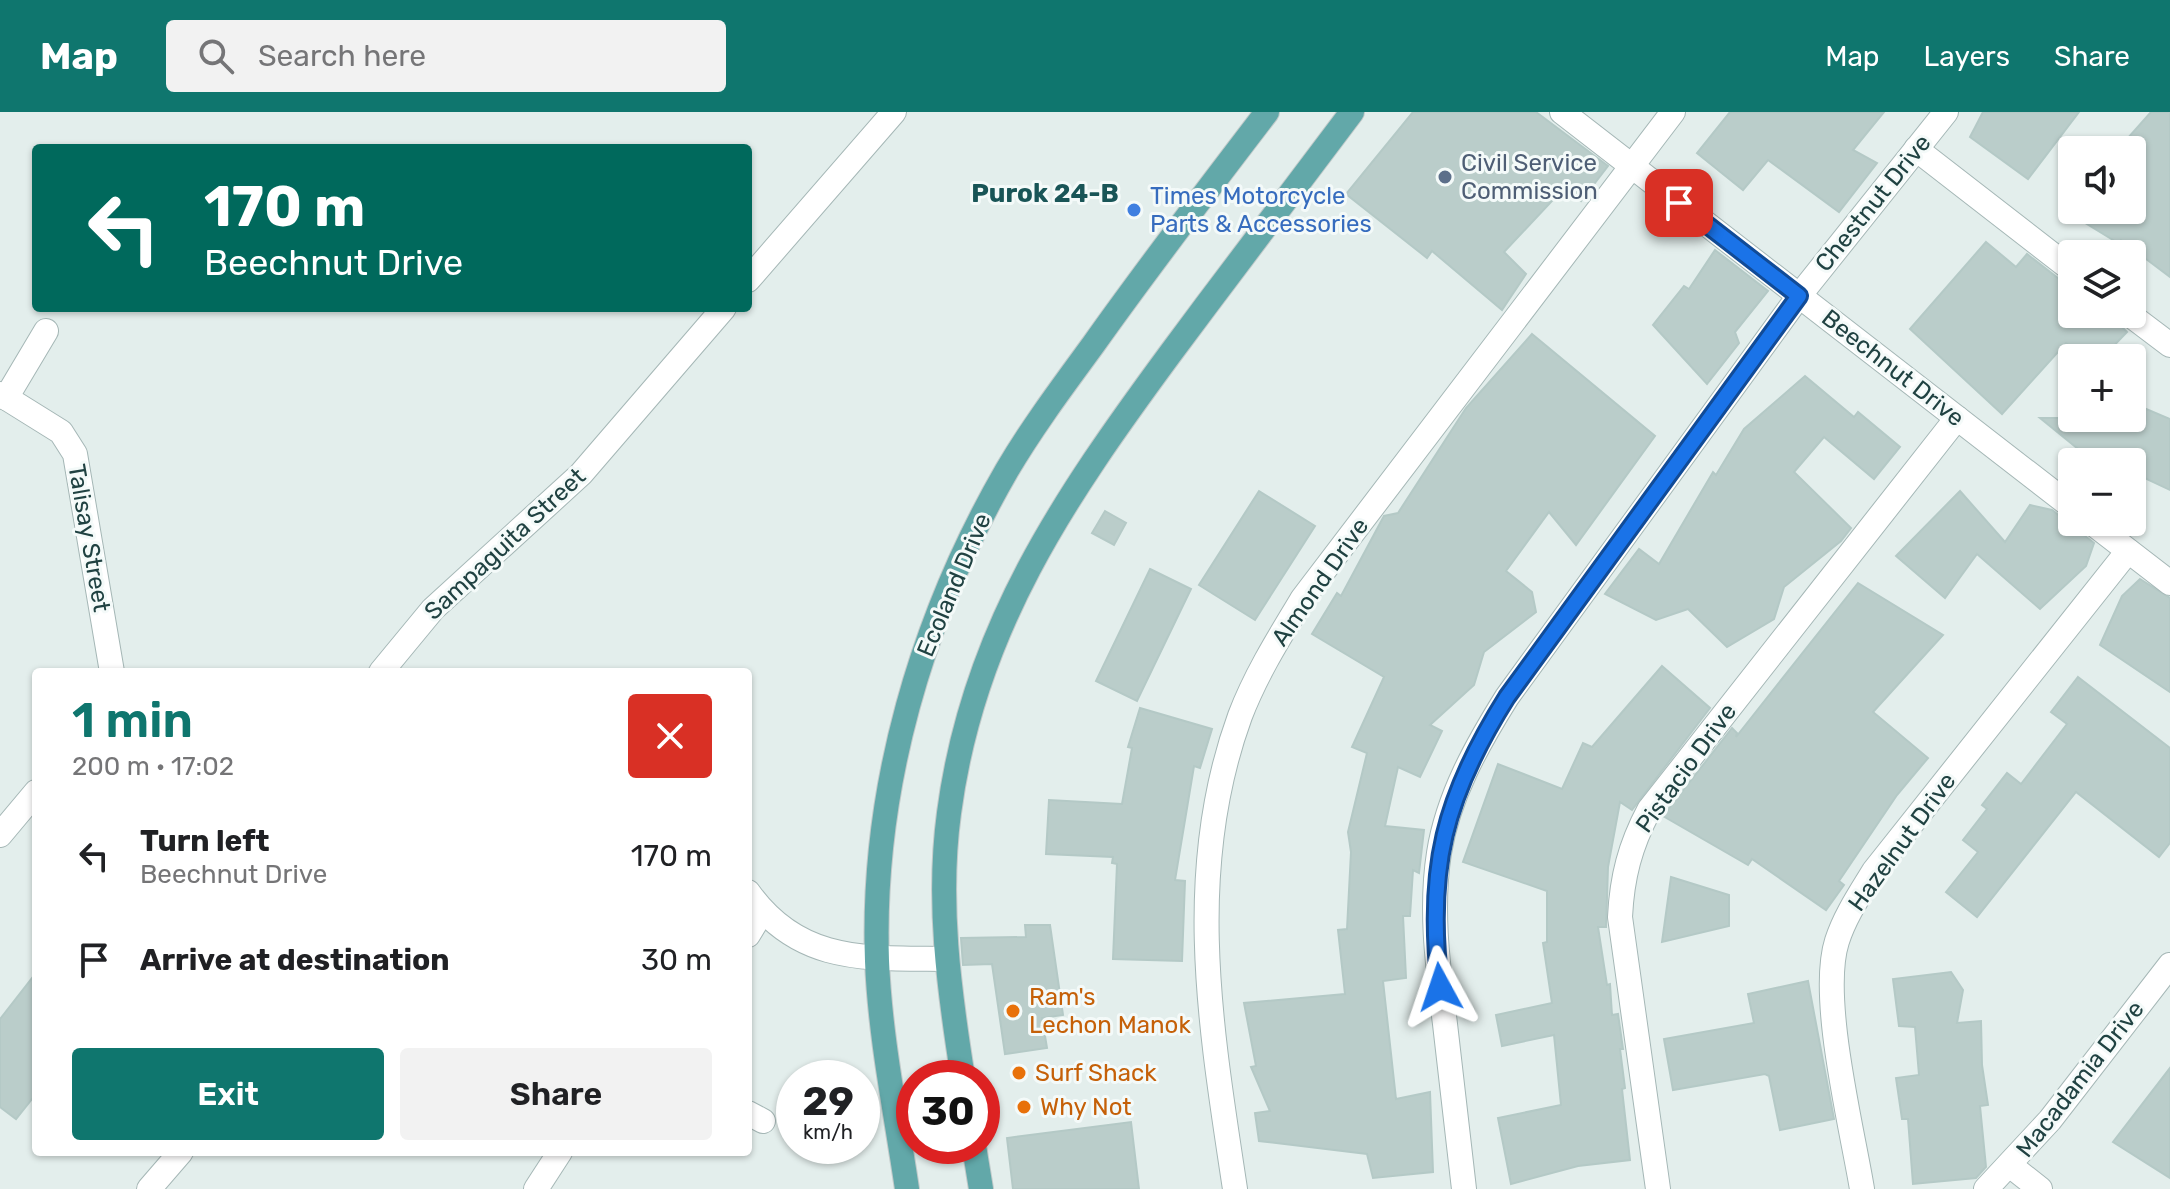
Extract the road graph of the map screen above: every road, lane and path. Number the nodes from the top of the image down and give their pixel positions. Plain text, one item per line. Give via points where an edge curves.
1 (894, 112) edge
2 (1267, 112) edge
3 (1352, 112) edge
4 (1562, 112) edge
5 (1673, 112) edge
6 (1946, 112) edge
7 (1916, 149) junction
8 (1631, 166) junction
9 (2058, 259) edge
10 (752, 275) edge
11 (1799, 296) junction
12 (721, 312) edge
13 (2146, 327) edge
14 (46, 331) dead end
15 (2170, 345) edge
16 (3, 396) edge
17 (1957, 418) junction
18 (2058, 496) edge
19 (2109, 536) edge
20 (2128, 551) junction
21 (2170, 583) edge
22 (111, 668) edge
23 (384, 668) edge
24 (32, 797) edge
25 (0, 835) edge
26 (755, 902) edge
27 (877, 958) junction
28 (946, 959) junction
29 (2170, 965) edge
30 (960, 1060) edge
31 (178, 1156) edge
32 (557, 1156) edge
33 (977, 1164) edge
34 (2011, 1166) junction
35 (149, 1189) edge
36 (536, 1189) edge
37 (907, 1189) edge
38 (981, 1189) edge
39 (1235, 1189) edge
40 (1464, 1189) edge
41 (1658, 1189) edge
42 (1862, 1189) edge
43 (1986, 1189) edge
44 (2040, 1189) edge

1 - 10 street
2 - 27 main road, Ecoland Drive via 1036,425 961,558 920,663 892,778
3 - 28 main road via 1093,458 1018,588 981,674 958,767 949,814
4 - 8 street, Beechnut Drive
5 - 8 street, Almond Drive
6 - 7 street, Chestnut Drive
7 - 9 street
7 - 11 street, Chestnut Drive
8 - 11 street, Beechnut Drive
8 - 39 street, Almond Drive via 1303,598 1269,653 1241,715 1222,779 1205,931 1209,1018
11 - 17 street, Beechnut Drive
11 - 40 street, Chestnut Drive via 1507,697 1455,793 1439,851 1435,901
12 - 23 street, Sampaguita Street via 581,474 433,609
13 - 15 street
14 - 16 street
16 - 22 street, Talisay Street via 61,432 75,454
17 - 18 street, Beechnut Drive
17 - 41 street, Pistacio Drive via 1649,810 1632,843 1621,884 1620,917
19 - 20 street
20 - 21 street
20 - 42 street, Hazelnut Drive via 1874,871 1850,909 1836,944 1831,977
24 - 25 street
26 - 27 street via 811,946 841,956
27 - 28 street
27 - 37 main road, Ecoland Drive
28 - 30 main road
29 - 34 street, Macadamia Drive
31 - 35 street
32 - 36 street
33 - 38 main road
34 - 43 street, Macadamia Drive
34 - 44 street

